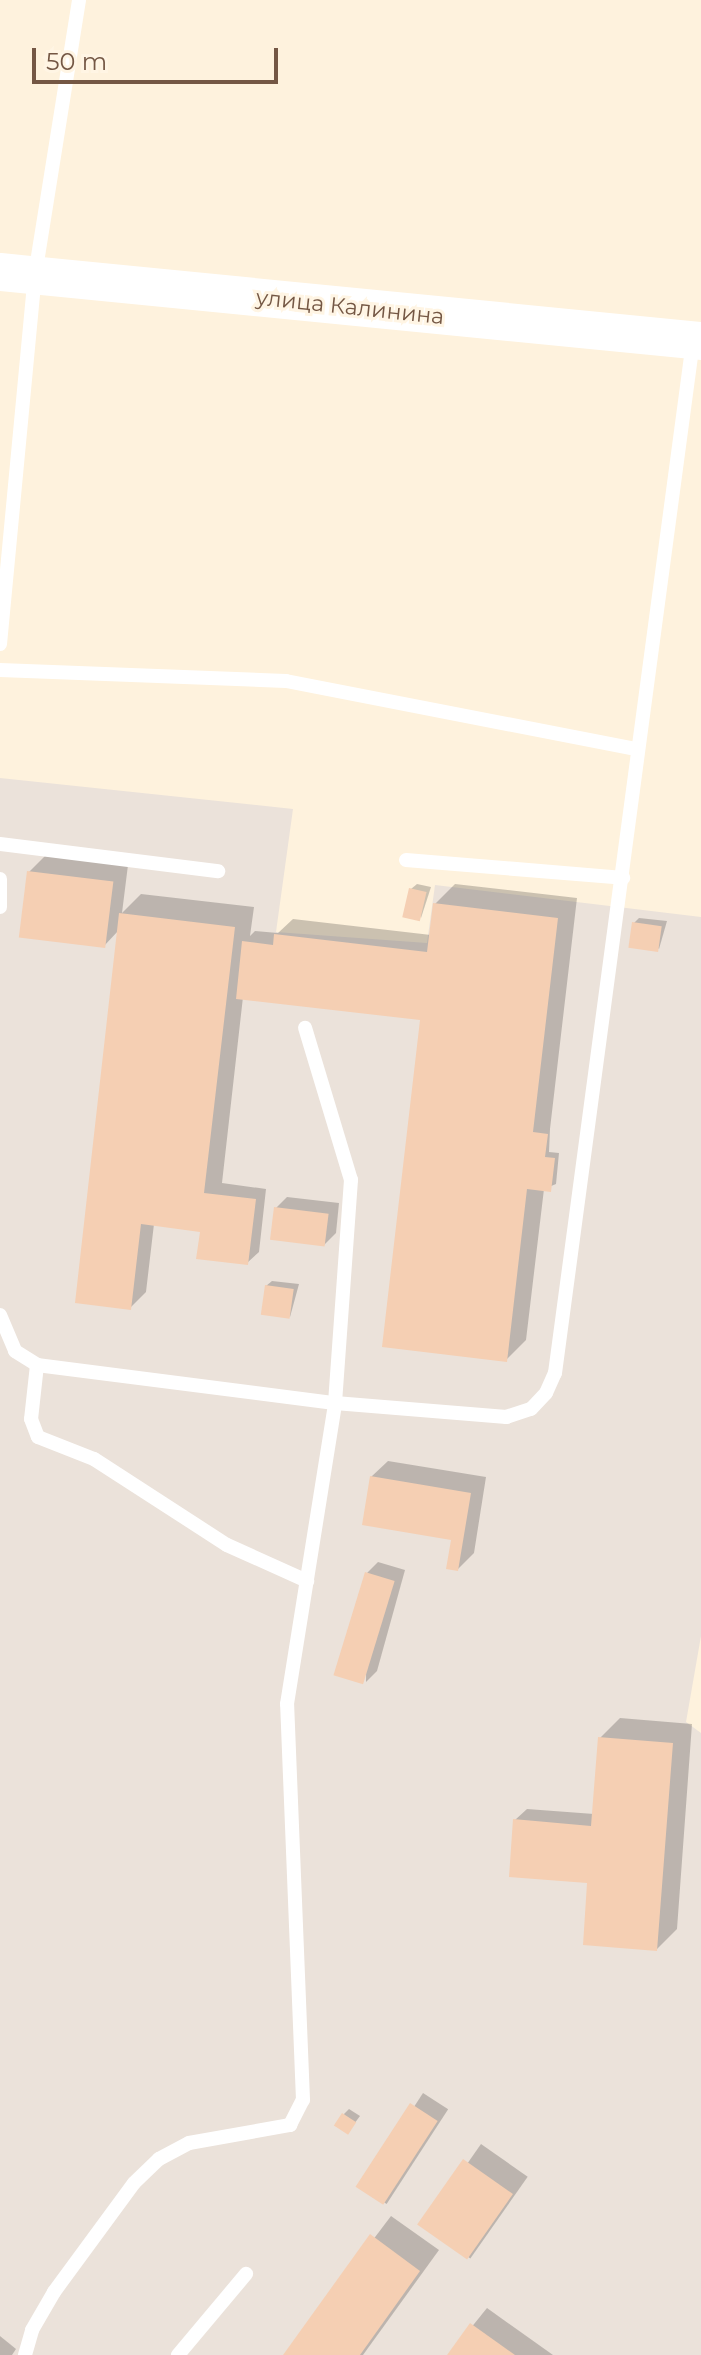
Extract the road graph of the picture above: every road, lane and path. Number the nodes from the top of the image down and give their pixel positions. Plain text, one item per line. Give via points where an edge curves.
1 (79, 0) edge
2 (17, 274) edge
3 (697, 341) edge
4 (0, 644) edge
5 (0, 670) edge
6 (636, 749) junction
7 (0, 844) edge
8 (406, 860) dead end
9 (218, 871) dead end
10 (623, 878) junction
11 (0, 879) edge
12 (0, 907) edge
13 (305, 1028) dead end
14 (0, 1315) edge
15 (37, 1365) junction
16 (335, 1403) junction
17 (307, 1581) junction
18 (246, 2274) dead end
19 (25, 2355) edge
20 (178, 2355) edge

1 - 2 lane
2 - 3 main road, улица Калинина
2 - 4 lane
3 - 6 lane
5 - 6 lane via 286,681
6 - 10 lane
7 - 9 lane
8 - 10 lane
10 - 16 lane via 555,1373 546,1393 531,1409 506,1417
11 - 12 lane
13 - 16 lane via 351,1180
14 - 15 lane via 15,1351
15 - 16 lane
15 - 17 lane via 31,1419 38,1437 94,1459 227,1545
16 - 17 lane
17 - 19 lane via 287,1704 286,1747 303,2100 298,2114 277,2130 189,2143 159,2159 134,2183 54,2292 32,2330
18 - 20 lane

